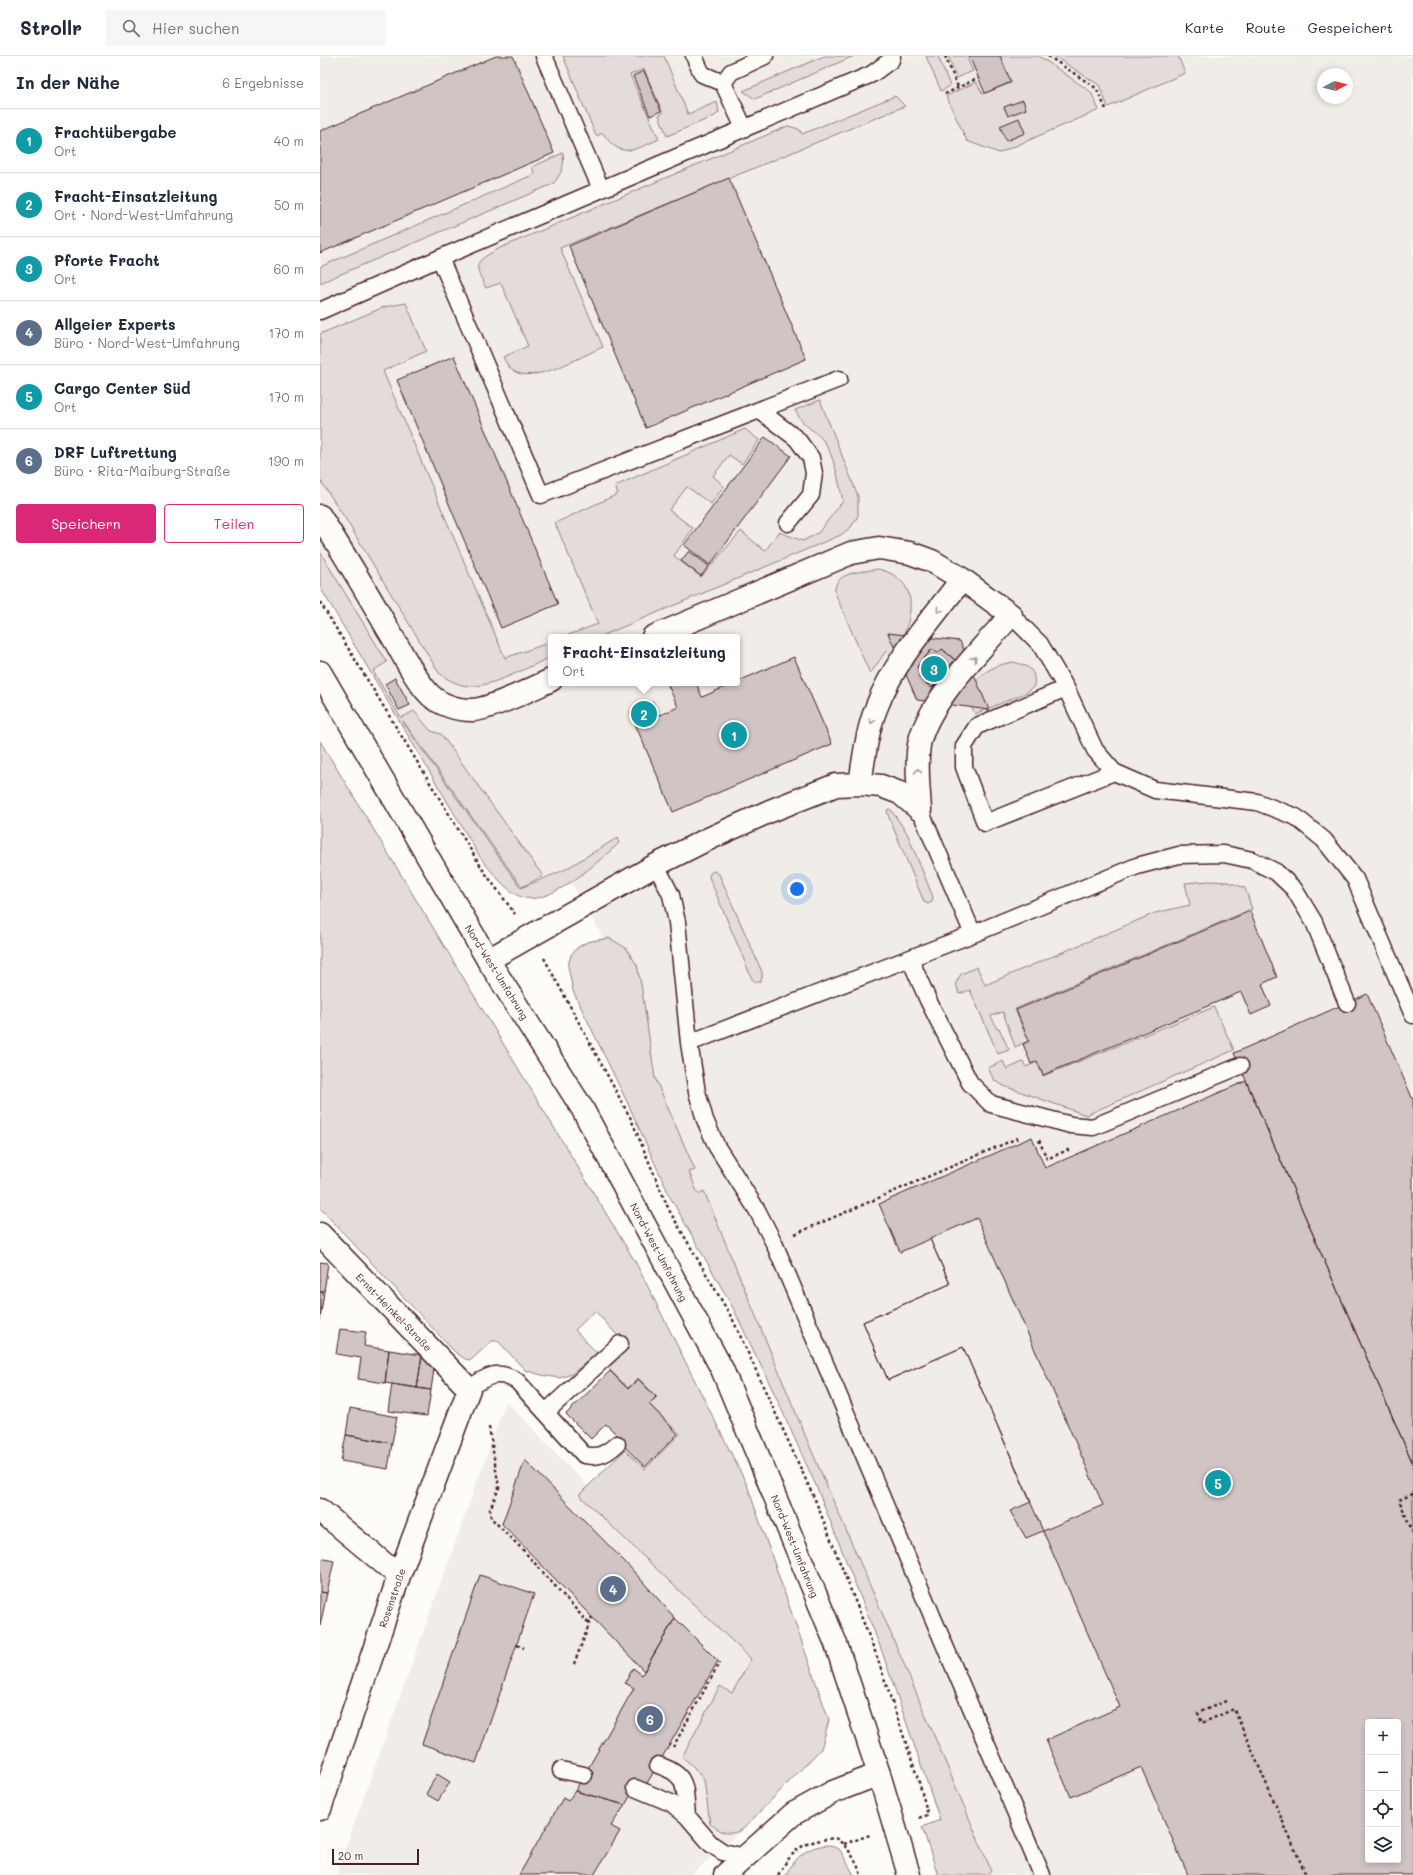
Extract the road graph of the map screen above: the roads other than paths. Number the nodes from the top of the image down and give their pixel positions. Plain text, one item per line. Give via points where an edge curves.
1 (544, 56) edge
2 (694, 56) edge
3 (892, 56) edge
4 (762, 57) edge
5 (723, 83) junction
6 (744, 128) junction
7 (601, 189) junction
8 (440, 258) junction
9 (320, 311) edge
10 (839, 379) dead end
11 (759, 410) junction
12 (320, 516) edge
13 (788, 523) dead end
14 (962, 579) junction
15 (1011, 615) junction
16 (660, 634) edge
17 (320, 672) edge
18 (548, 681) edge
19 (1066, 688) junction
20 (1114, 772) junction
21 (860, 784) junction
22 (920, 810) junction
23 (656, 865) junction
24 (973, 934) junction
25 (910, 959) junction
26 (488, 960) junction
27 (1347, 1003) dead end
28 (1413, 1015) edge
29 (689, 1043) junction
30 (1240, 1066) dead end
31 (320, 1234) edge
32 (620, 1344) dead end
33 (469, 1389) junction
34 (546, 1412) junction
35 (617, 1444) dead end
36 (320, 1510) edge
37 (399, 1576) junction
38 (660, 1766) road end
39 (561, 1770) dead end
40 (879, 1774) junction
41 (584, 1775) dead end
42 (636, 1788) dead end
43 (320, 1809) edge
44 (687, 1816) junction
45 (745, 1857) junction
46 (725, 1875) edge
47 (909, 1875) edge
48 (1042, 1875) edge

1 - 7 lane
2 - 5 lane via 702,74
3 - 6 lane via 891,60 872,74
4 - 5 lane via 731,72
5 - 6 lane
6 - 7 lane
7 - 8 lane
8 - 9 lane
8 - 11 lane via 541,495
10 - 11 lane
11 - 13 lane via 797,439 810,458 814,472 811,495
12 - 18 street via 414,673 430,694 440,702 448,707 473,710
14 - 15 street
14 - 16 street via 932,561 910,553 879,548 851,553
14 -> 21 street via 887,683 876,706
15 - 19 lane via 1040,644
22 -> 15 street via 920,741 929,717 943,694
17 - 26 street, Nord-West-Umfahrung
19 - 20 lane via 1095,750
19 - 20 lane via 977,726 964,746 964,767 985,823
20 - 28 lane via 1155,790 1257,802 1296,817 1324,840 1355,879
21 - 22 street via 881,786 900,793
21 - 23 street via 836,785 770,811
22 - 24 lane
23 - 26 street
23 - 29 lane via 671,895 677,922
24 - 25 lane
24 - 27 lane via 1137,866 1179,855 1224,854 1252,860 1276,872 1294,888 1314,922
25 - 29 lane
25 - 30 lane via 970,1083 991,1104 1071,1125 1093,1126
26 - 40 street, Nord-West-Umfahrung via 582,1108 722,1370 836,1644
29 - 48 lane via 697,1092 705,1120 717,1147 757,1210 774,1243
31 - 33 street, Ernst-Heinkel-Straße
32 - 34 lane
33 - 34 lane via 483,1378 508,1375 518,1381
33 - 37 street, Rosenstraße
34 - 35 lane via 584,1454 594,1457 605,1455
36 - 37 street
37 - 43 street, Rosenstraße
38 - 44 lane via 676,1772 684,1784
39 - 41 lane
40 - 45 street via 833,1792 793,1814
40 - 47 street, Nord-West-Umfahrung
42 - 44 lane via 671,1803
44 - 45 lane via 711,1844 723,1852
45 - 46 street

